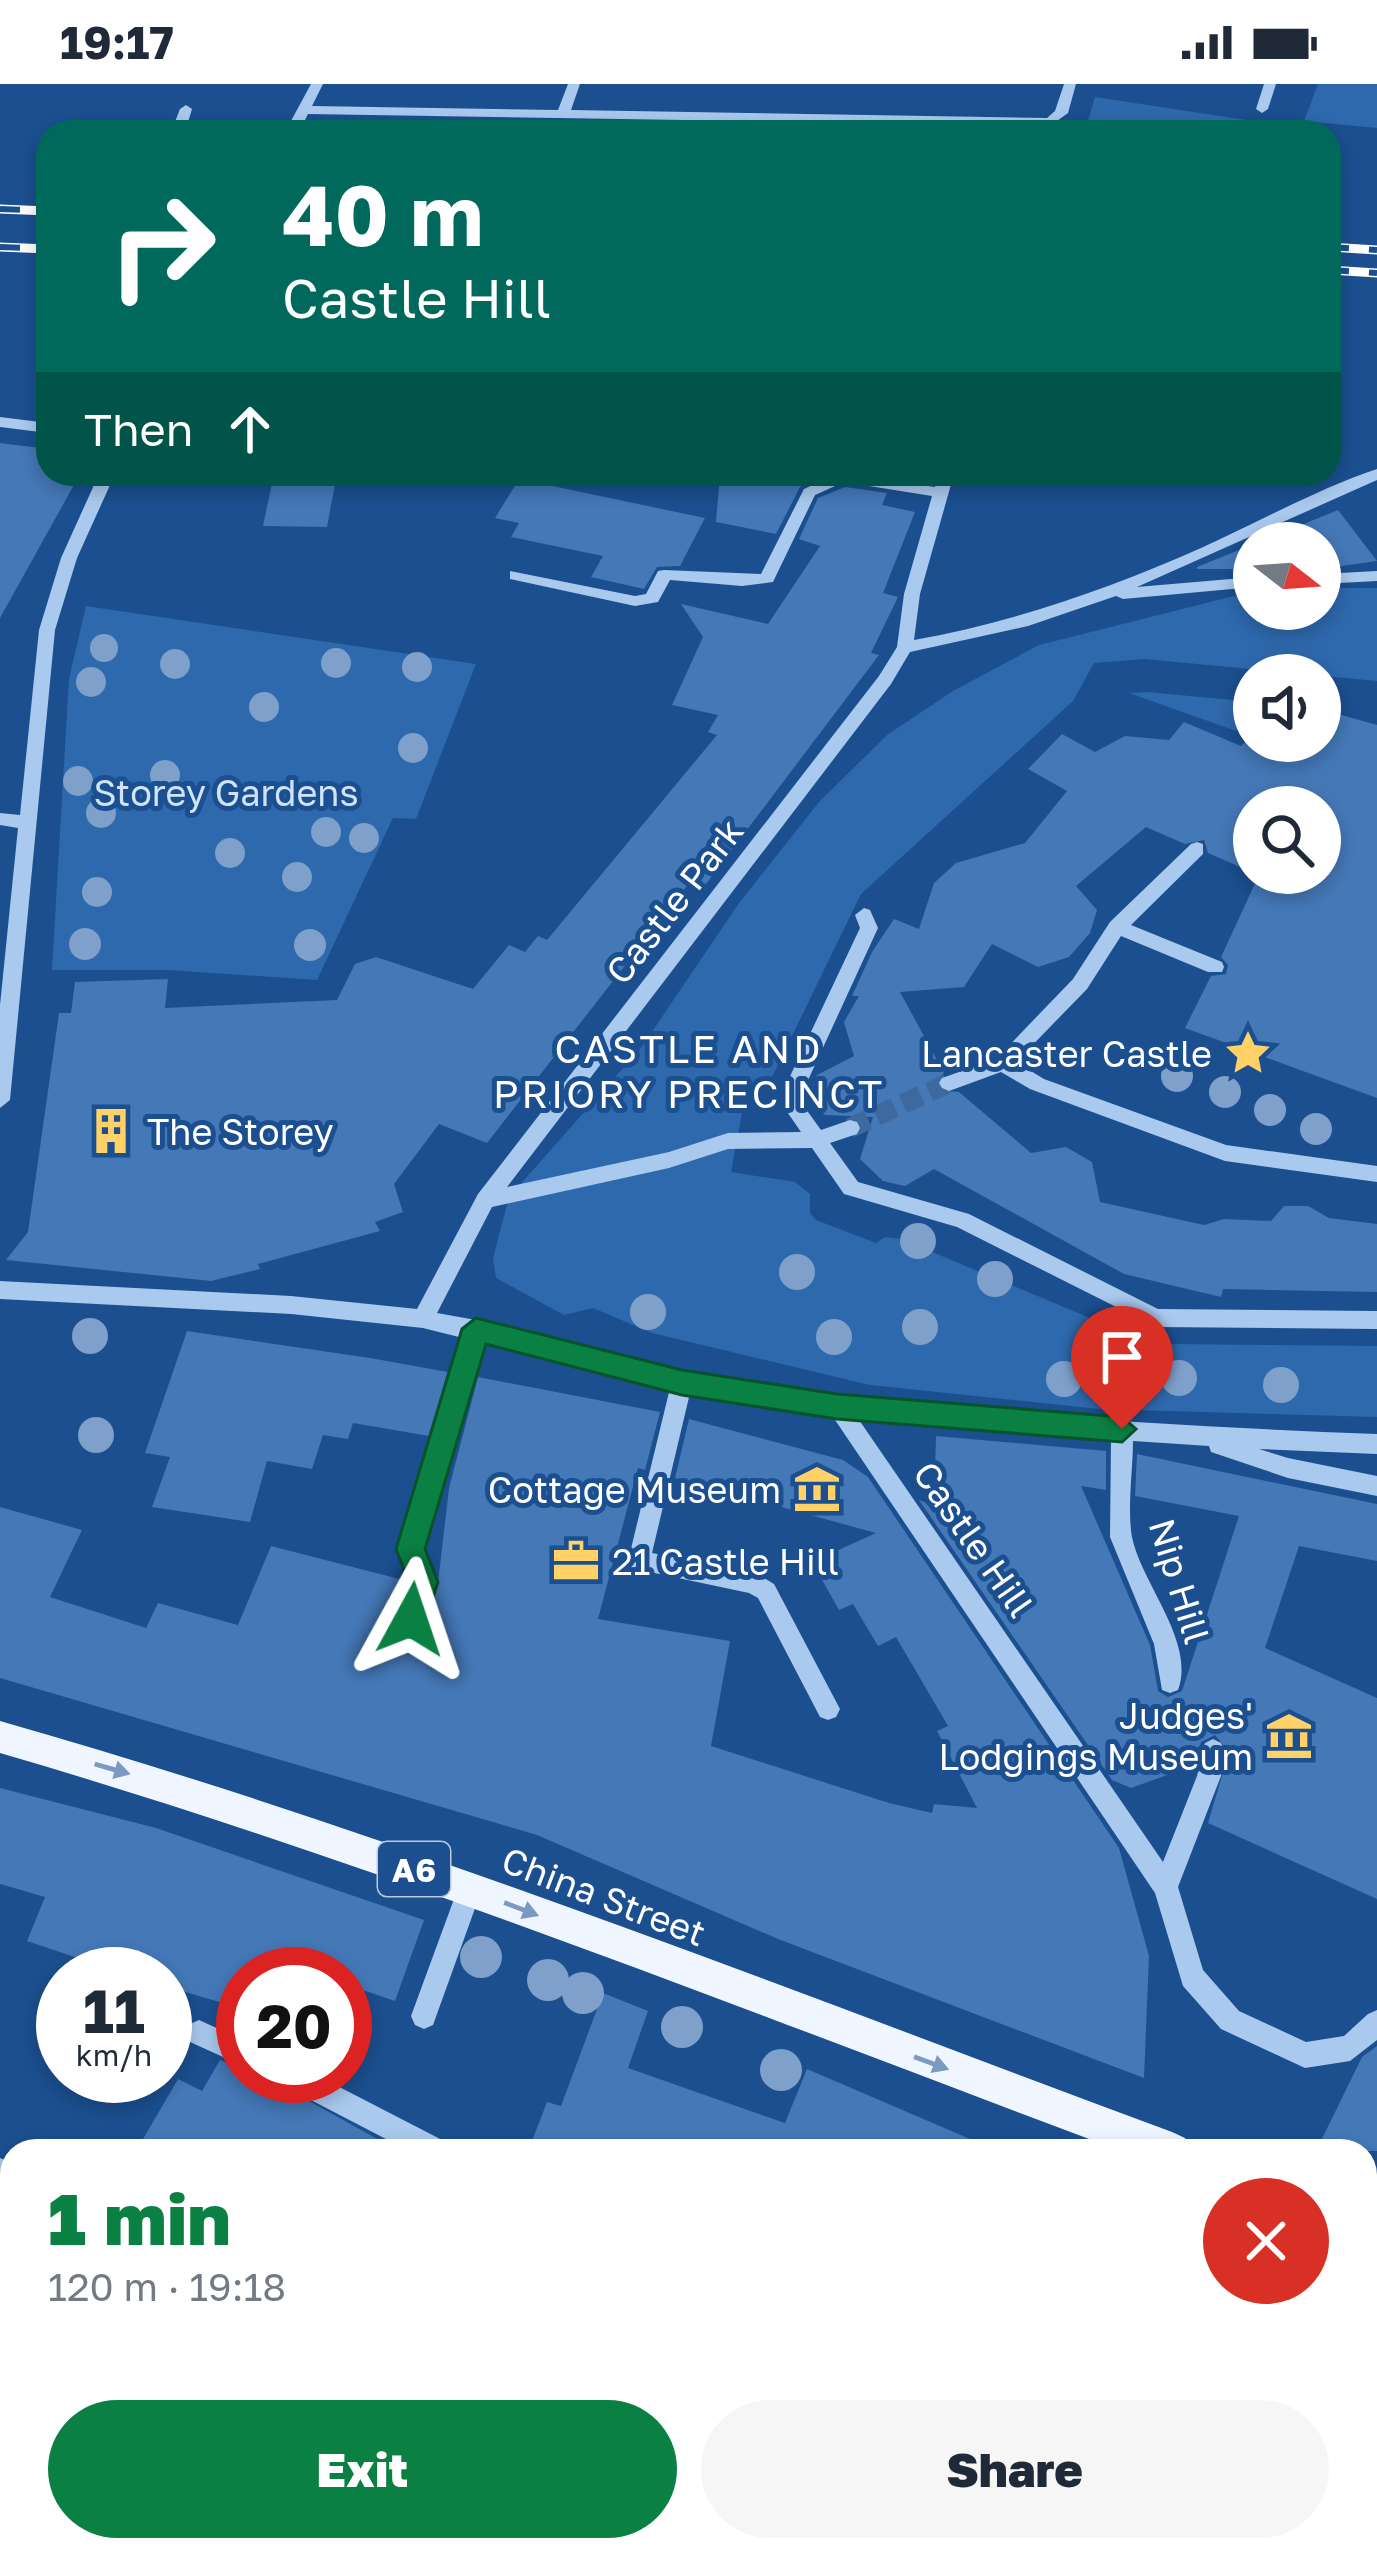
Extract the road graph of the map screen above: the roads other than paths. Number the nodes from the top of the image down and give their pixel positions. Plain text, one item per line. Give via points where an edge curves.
1 (317, 84) edge
2 (574, 84) edge
3 (1070, 84) edge
4 (1270, 84) edge
5 (186, 109) dead end
6 (1262, 109) dead end
7 (304, 110) junction
8 (563, 115) junction
9 (596, 115) junction
10 (182, 120) edge
11 (299, 120) edge
12 (604, 120) edge
13 (686, 120) edge
14 (1056, 120) edge
15 (0, 422) edge
16 (36, 426) edge
17 (1377, 474) edge
18 (102, 486) edge
19 (822, 486) edge
20 (898, 486) edge
21 (943, 486) edge
22 (942, 493) junction
23 (516, 575) dead end
24 (1377, 577) edge
25 (1341, 578) edge
26 (1233, 584) edge
27 (1111, 595) junction
28 (905, 647) junction
29 (0, 819) edge
30 (25, 822) junction
31 (1198, 849) dead end
32 (864, 915) dead end
33 (1117, 927) junction
34 (1216, 968) dead end
35 (1003, 1064) junction
36 (950, 1083) tunnel mouth
37 (0, 1100) edge
38 (850, 1128) tunnel mouth
39 (817, 1140) junction
40 (1377, 1174) edge
41 (485, 1200) junction
42 (0, 1290) edge
43 (423, 1319) junction
44 (1377, 1320) edge
45 (476, 1329) junction
46 (682, 1382) junction
47 (837, 1406) junction
48 (1122, 1429) junction
49 (1190, 1436) junction
50 (1377, 1444) edge
51 (1377, 1486) edge
52 (411, 1619) dead end
53 (1170, 1682) dead end
54 (828, 1708) dead end
55 (0, 1736) edge
56 (1213, 1751) dead end
57 (1166, 1887) junction
58 (470, 1889) junction
59 (424, 2016) dead end
60 (1377, 2023) edge
61 (200, 2033) dead end
62 (216, 2041) edge
63 (343, 2103) edge
64 (413, 2139) edge
65 (1140, 2139) edge

1 - 7 street
2 - 8 street
3 - 14 street
4 - 6 street
5 - 10 street
7 - 8 street
7 - 11 street
8 - 9 street
9 - 12 street
9 - 13 street
15 - 16 street
17 - 27 street
18 - 30 street via 46,630
19 - 23 street via 809,492 767,578 747,584 676,573 664,575 652,598 635,601
20 - 22 street
21 - 22 street
22 - 28 street
24 - 25 street
26 - 27 street
27 - 28 street via 981,637
28 - 41 street, Castle Park
29 - 30 street
30 - 37 street
31 - 33 street
32 - 39 street via 869,928 794,1089 793,1106
33 - 34 street
33 - 35 street via 1080,984
35 - 36 street
35 - 40 street via 1225,1154
38 - 39 street
39 - 41 street via 728,1141
39 - 44 street via 851,1188 962,1220 1156,1318
41 - 43 street, Castle Park
42 - 43 street
43 - 45 street
45 - 46 street
45 - 52 street via 411,1549 423,1582
46 - 47 street
46 - 54 street via 639,1561 766,1591
47 - 48 street
47 - 57 street, Castle Hill
48 - 49 street
48 - 53 street, Nip Hill via 1121,1537 1166,1644
49 - 50 street
49 - 51 street
55 -> 58 main road, China Street / A6 via 202,1795
56 - 57 street
57 - 60 street, Castle Hill via 1192,1977 1230,2020 1305,2055 1350,2048
58 - 59 street
58 -> 65 main road, China Street / A6
61 - 62 street
63 - 64 street

